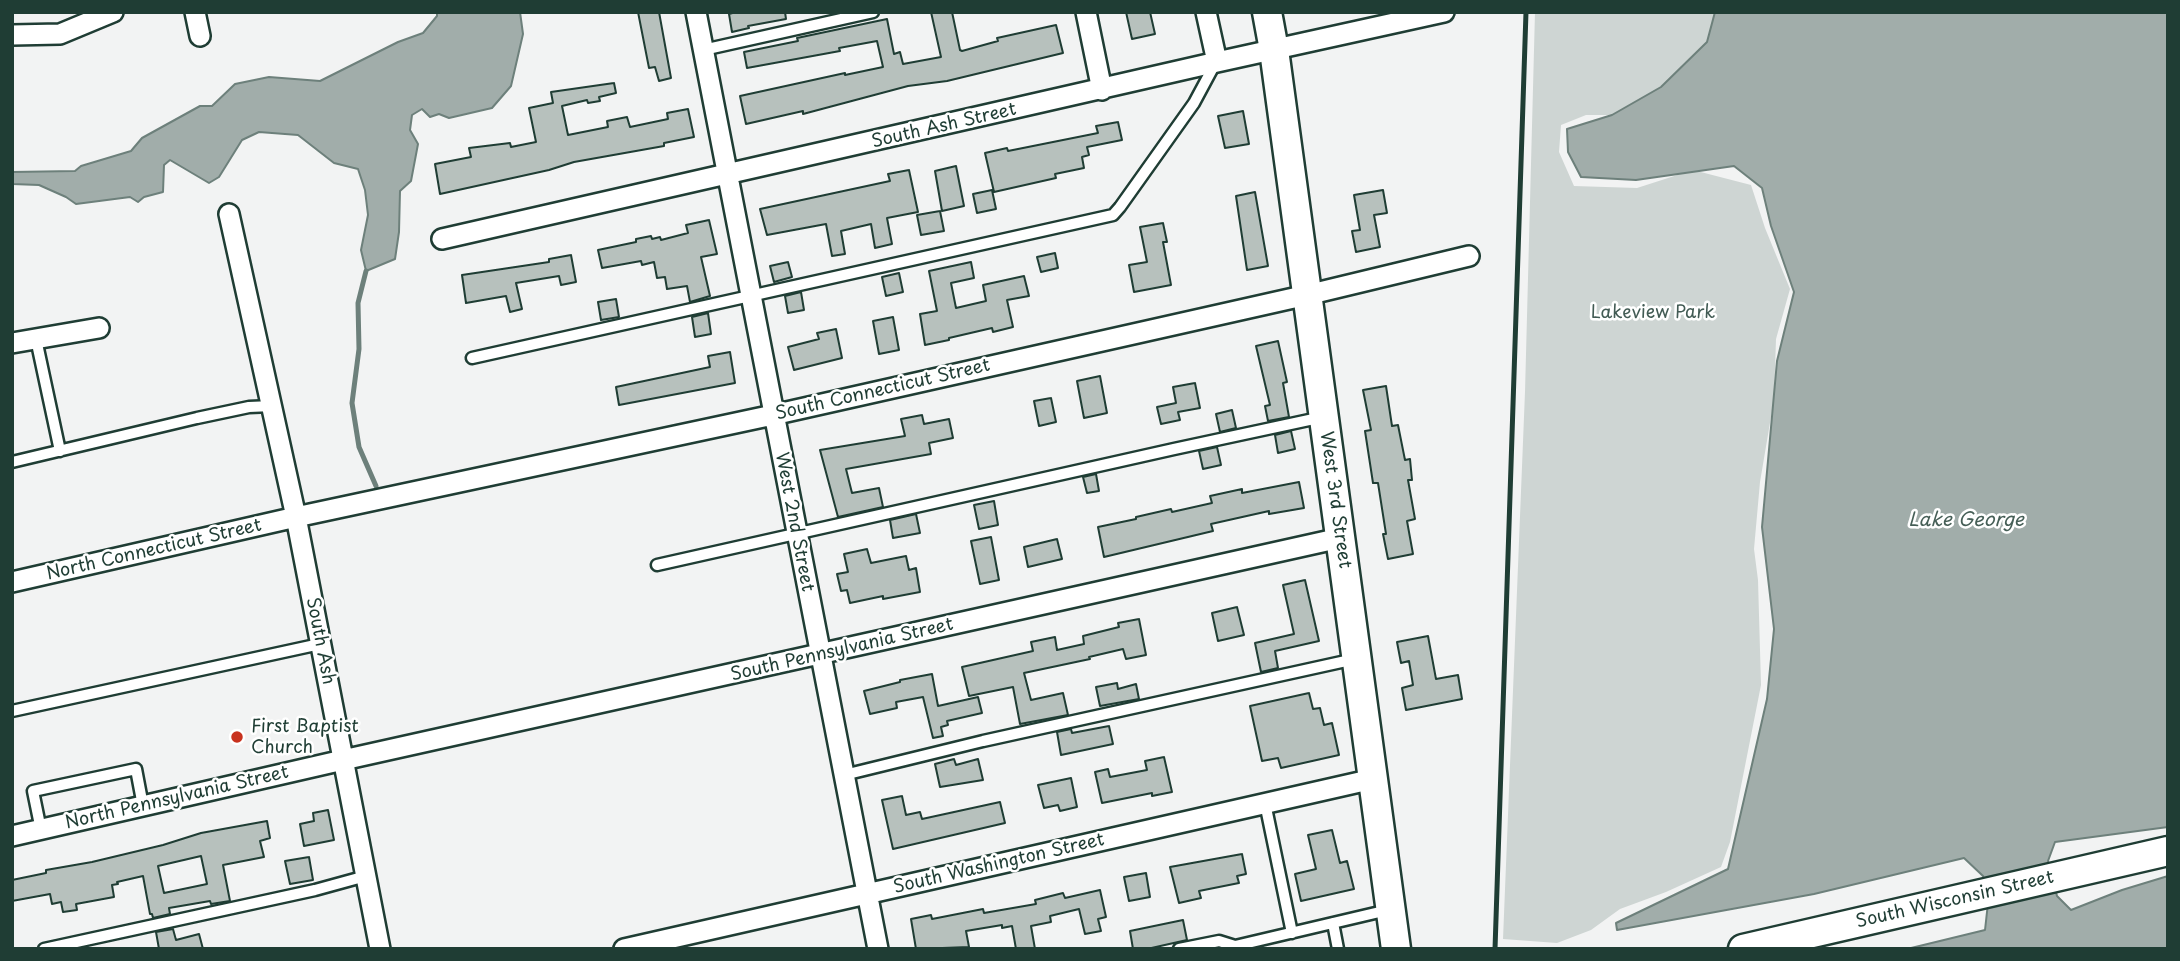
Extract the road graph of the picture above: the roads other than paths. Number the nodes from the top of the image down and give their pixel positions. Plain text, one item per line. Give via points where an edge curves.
1 (113, 12) edge
2 (195, 12) edge
3 (696, 12) edge
4 (873, 12) edge
5 (1086, 12) edge
6 (1206, 12) edge
7 (1267, 12) edge
8 (1279, 12) edge
9 (1444, 12) edge
10 (12, 35) edge
11 (200, 36) dead end
12 (703, 50) junction
13 (1274, 50) junction
14 (1217, 62) junction
15 (1102, 90) junction
16 (727, 175) junction
17 (229, 214) dead end
18 (442, 239) dead end
19 (1469, 256) dead end
20 (751, 295) junction
21 (1307, 295) junction
22 (99, 328) dead end
23 (36, 339) junction
24 (12, 344) edge
25 (472, 358) dead end
26 (272, 406) junction
27 (773, 415) junction
28 (1323, 417) junction
29 (60, 451) junction
30 (12, 462) edge
31 (296, 517) junction
32 (797, 535) junction
33 (1340, 538) junction
34 (657, 565) dead end
35 (12, 582) edge
36 (320, 644) junction
37 (820, 654) junction
38 (1356, 659) junction
39 (12, 711) edge
40 (342, 760) junction
41 (844, 775) junction
42 (1373, 779) junction
43 (1265, 803) junction
44 (143, 806) junction
45 (41, 830) junction
46 (12, 836) edge
47 (2168, 851) edge
48 (366, 876) junction
49 (868, 894) junction
50 (1391, 909) junction
51 (1333, 923) junction
52 (1292, 933) junction
53 (1281, 936) junction
54 (1235, 947) edge
55 (44, 949) edge
56 (380, 949) edge
57 (624, 949) edge
58 (878, 949) edge
59 (1179, 949) edge
60 (1284, 949) edge
61 (1338, 949) edge
62 (1396, 949) edge
63 (1743, 949) edge

1 - 10 street via 60,34
2 - 11 street
3 - 12 street, West 2nd Street
4 - 12 lane
5 - 15 street
6 - 14 street
7 - 13 street, West 3rd Street
8 - 13 street, West 3rd Street
9 - 13 street, South Ash Street
12 - 16 street, West 2nd Street
13 - 14 street, South Ash Street
13 - 21 street, West 3rd Street
14 - 15 street, South Ash Street
14 - 20 lane via 1194,103 1113,215
15 - 16 street, South Ash Street
16 - 18 street, South Ash Street
16 - 20 street, West 2nd Street
17 - 26 street, South Ash
19 - 21 street, South Connecticut Street
20 - 25 lane
20 - 27 street, West 2nd Street
21 - 27 street, South Connecticut Street
21 - 28 street, West 3rd Street
22 - 23 street
23 - 24 street
23 - 29 lane
26 - 29 lane via 208,415
26 - 31 street, South Ash
27 - 31 street, South Connecticut Street
27 - 32 street, West 2nd Street
28 - 32 lane
28 - 33 street, West 3rd Street
29 - 30 lane
31 - 35 street, North Connecticut Street
31 - 36 street, South Ash
32 - 34 lane
32 - 37 street, West 2nd Street
33 - 37 street, South Pennsylvania Street
33 - 38 street, West 3rd Street
36 - 39 lane
36 - 40 street, South Ash
37 - 40 street, South Pennsylvania Street
37 - 41 street, West 2nd Street
38 - 41 lane
38 - 42 street, West 3rd Street
40 - 44 street, North Pennsylvania Street
40 - 48 street, South Ash
41 - 49 street, West 2nd Street
42 - 43 street, South Washington Street
42 - 50 street, West 3rd Street
43 - 49 street, South Washington Street
43 - 52 lane
44 - 45 street, North Pennsylvania Street
44 - 45 lane via 136,769 33,791
45 - 46 street, North Pennsylvania Street
47 - 63 street, South Wisconsin Street
48 - 55 lane
48 - 56 street, South Ash
49 - 57 street, South Washington Street
49 - 58 street, West 2nd Street
50 - 51 lane
50 - 62 street, West 3rd Street
51 - 52 lane
51 - 61 lane
52 - 53 lane
53 - 54 lane
53 - 60 lane
54 - 59 lane via 1219,941

